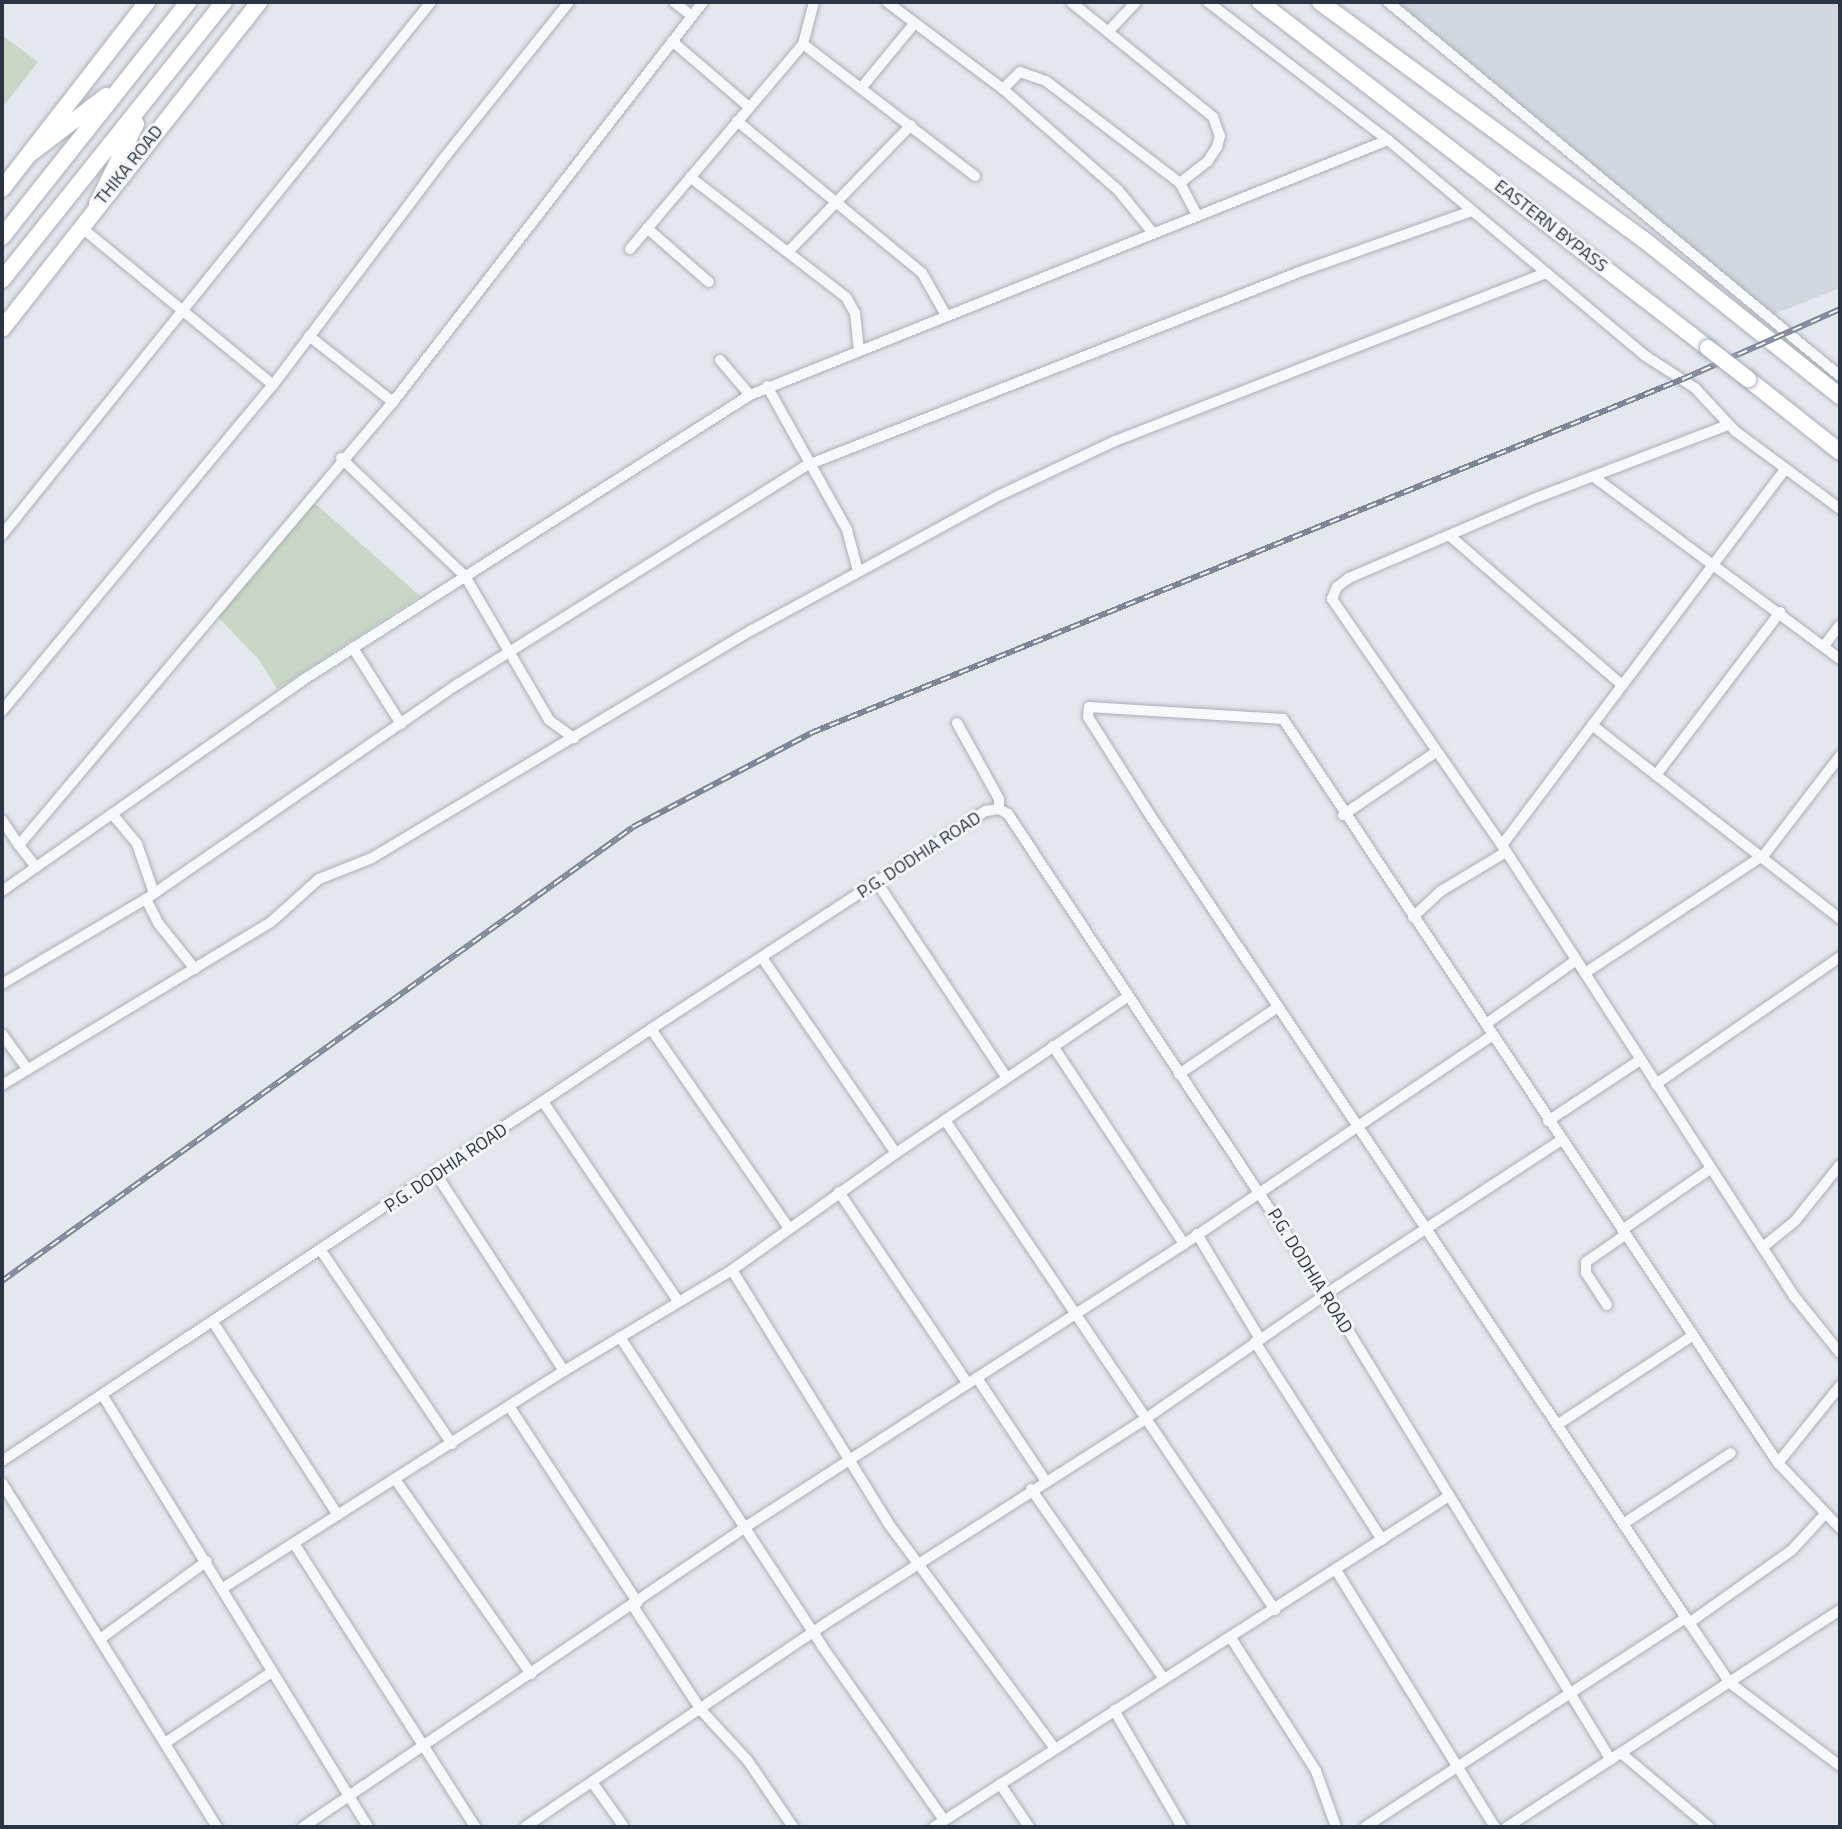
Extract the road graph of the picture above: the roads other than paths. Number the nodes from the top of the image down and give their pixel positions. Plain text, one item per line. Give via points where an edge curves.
1 (147, 2) edge
2 (188, 2) edge
3 (224, 2) edge
4 (259, 2) edge
5 (431, 2) edge
6 (569, 2) edge
7 (674, 2) edge
8 (703, 2) edge
9 (814, 2) edge
10 (887, 2) edge
11 (1071, 2) edge
12 (1136, 2) edge
13 (1208, 2) edge
14 (1260, 2) edge
15 (1321, 2) edge
16 (1388, 2) edge
17 (692, 16) junction
18 (914, 24) junction
19 (1108, 32) junction
20 (672, 41) junction
21 (803, 44) junction
22 (126, 81) junction
23 (862, 87) junction
24 (1003, 89) junction
25 (148, 100) junction
26 (749, 107) junction
27 (737, 121) junction
28 (911, 125) junction
29 (1388, 140) junction
30 (30, 154) junction
31 (975, 176) dead end
32 (690, 177) junction
33 (1180, 183) junction
34 (2, 189) edge
35 (836, 202) junction
36 (97, 204) junction
37 (1472, 211) junction
38 (1197, 215) junction
39 (82, 228) junction
40 (647, 228) junction
41 (1153, 233) junction
42 (2, 237) edge
43 (630, 249) dead end
44 (789, 251) junction
45 (1546, 273) junction
46 (2, 280) edge
47 (709, 282) dead end
48 (185, 311) junction
49 (946, 315) junction
50 (2, 329) edge
51 (309, 336) junction
52 (859, 350) junction
53 (720, 360) dead end
54 (1840, 376) edge
55 (273, 385) junction
56 (767, 386) junction
57 (750, 395) junction
58 (1840, 396) edge
59 (393, 402) junction
60 (1728, 425) junction
61 (1840, 452) edge
62 (341, 458) junction
63 (809, 464) junction
64 (1785, 469) junction
65 (1594, 477) junction
66 (1840, 509) edge
67 (2, 535) edge
68 (1450, 536) junction
69 (1713, 564) junction
70 (858, 571) junction
71 (465, 576) junction
72 (1780, 612) junction
73 (1840, 625) edge
74 (1824, 646) junction
75 (353, 648) junction
76 (509, 652) junction
77 (1840, 659) edge
78 (1622, 685) junction
79 (2, 711) edge
80 (401, 723) junction
81 (957, 723) dead end
82 (1592, 725) junction
83 (575, 738) junction
84 (1436, 751) junction
85 (1840, 756) edge
86 (1656, 775) junction
87 (999, 809) junction
88 (113, 815) junction
89 (1343, 815) junction
90 (2, 820) edge
91 (19, 845) junction
92 (1504, 849) junction
93 (1764, 855) junction
94 (36, 867) junction
95 (878, 884) junction
96 (2, 891) edge
97 (150, 896) junction
98 (1413, 917) junction
99 (1840, 919) edge
100 (1840, 957) edge
101 (763, 959) junction
102 (1575, 961) junction
103 (195, 969) junction
104 (1585, 973) junction
105 (2, 984) edge
106 (1126, 997) junction
107 (1278, 1007) junction
108 (1486, 1024) junction
109 (651, 1029) junction
110 (2, 1034) edge
111 (1493, 1035) junction
112 (1053, 1046) junction
113 (1640, 1060) junction
114 (28, 1070) junction
115 (1179, 1074) junction
116 (1006, 1077) junction
117 (1656, 1084) junction
118 (2, 1085) edge
119 (544, 1103) junction
120 (945, 1120) junction
121 (1548, 1121) junction
122 (1359, 1128) junction
123 (1560, 1141) junction
124 (896, 1153) junction
125 (1840, 1165) edge
126 (1710, 1169) junction
127 (436, 1174) junction
128 (839, 1192) junction
129 (1260, 1192) junction
130 (788, 1227) junction
131 (1425, 1229) junction
132 (1624, 1232) junction
133 (1197, 1234) junction
134 (1184, 1244) junction
135 (1763, 1247) junction
136 (322, 1252) junction
137 (732, 1270) junction
138 (1326, 1294) junction
139 (678, 1301) junction
140 (1607, 1305) dead end
141 (1077, 1313) junction
142 (214, 1322) junction
143 (1692, 1336) junction
144 (620, 1337) junction
145 (1258, 1341) junction
146 (1840, 1353) edge
147 (564, 1371) junction
148 (977, 1378) junction
149 (968, 1384) junction
150 (1840, 1386) edge
151 (103, 1396) junction
152 (509, 1406) junction
153 (1148, 1417) junction
154 (1557, 1425) junction
155 (452, 1444) junction
156 (1731, 1453) dead end
157 (851, 1460) junction
158 (2, 1461) edge
159 (1778, 1463) junction
160 (396, 1479) junction
161 (1045, 1480) junction
162 (2, 1483) edge
163 (1031, 1489) junction
164 (1449, 1496) junction
165 (1824, 1514) junction
166 (338, 1515) junction
167 (1623, 1524) junction
168 (747, 1526) junction
169 (1840, 1528) edge
170 (1382, 1540) junction
171 (295, 1545) junction
172 (206, 1561) junction
173 (920, 1565) junction
174 (1336, 1570) junction
175 (223, 1588) junction
176 (636, 1604) junction
177 (1275, 1610) junction
178 (1840, 1610) edge
179 (1688, 1620) junction
180 (814, 1631) junction
181 (1231, 1638) junction
182 (100, 1639) junction
183 (272, 1672) junction
184 (531, 1674) junction
185 (1164, 1679) junction
186 (1730, 1683) junction
187 (1569, 1691) junction
188 (701, 1710) junction
189 (1114, 1710) junction
190 (165, 1744) junction
191 (422, 1748) junction
192 (1055, 1749) junction
193 (1621, 1753) junction
194 (1611, 1760) junction
195 (1455, 1766) junction
196 (1840, 1766) edge
197 (592, 1782) junction
198 (1000, 1784) junction
199 (348, 1798) junction
200 (944, 1820) junction
201 (217, 1827) edge
202 (303, 1827) edge
203 (368, 1827) edge
204 (475, 1827) edge
205 (525, 1827) edge
206 (624, 1827) edge
207 (793, 1827) edge
208 (934, 1827) edge
209 (1029, 1827) edge
210 (1182, 1827) edge
211 (1336, 1827) edge
212 (1365, 1827) edge
213 (1495, 1827) edge
214 (1507, 1827) edge
215 (1709, 1827) edge

1 - 30 main road
2 - 22 main road
3 - 25 main road, THIKA ROAD
4 - 36 main road, THIKA ROAD
5 - 48 street
6 - 51 street
7 - 17 street
8 - 17 street
9 - 21 street
10 - 18 street
11 - 19 street
12 - 19 street
13 - 29 street
14 - 61 main road, EASTERN BYPASS, bridge
15 - 58 main road via 1643,239
16 - 54 street
17 - 20 street
18 - 23 street
18 - 24 street
19 - 33 street via 1211,114 1217,125 1217,147 1208,161
20 - 26 street
20 - 59 street
21 - 23 street
21 - 26 street
22 - 30 main road
22 - 42 main road
23 - 28 street
24 - 33 street via 1020,72 1040,77
24 - 41 street via 1118,190
25 - 36 main road
25 - 46 main road, THIKA ROAD
26 - 27 street
27 - 32 street
27 - 35 street
28 - 31 street
28 - 35 street
29 - 37 street
29 - 38 street
30 - 34 main road
32 - 40 street
32 - 44 street
33 - 38 street
35 - 44 street
35 - 49 street via 922,273
36 - 39 main road, THIKA ROAD
37 - 45 street
37 - 63 street via 1307,269
38 - 41 street
39 - 48 street
39 - 50 main road, THIKA ROAD
40 - 43 street
40 - 47 street
41 - 49 street
44 - 52 street via 846,297 855,313
45 - 60 street via 1644,355 1695,388
45 - 70 street via 1115,441 998,496
48 - 55 street
48 - 67 street
49 - 52 street
51 - 55 street
51 - 59 street
52 - 56 street
53 - 57 street
55 - 79 street
56 - 57 street
56 - 63 street
57 - 71 street
59 - 62 street
60 - 64 street
60 - 65 street
62 - 71 street
62 - 91 street
63 - 70 street via 853,542
63 - 76 street
64 - 66 street
64 - 69 street
65 - 68 street
65 - 69 street
68 - 78 street
68 - 84 street via 1349,578 1332,595
69 - 72 street
69 - 78 street
70 - 83 street
71 - 75 street
71 - 76 street
72 - 74 street
72 - 86 street
73 - 74 street
74 - 77 street
75 - 80 street
75 - 88 street via 237,724
76 - 80 street
76 - 83 street via 549,720
78 - 82 street
80 - 97 street
81 - 87 street via 999,799
82 - 86 street
82 - 92 street
83 - 103 street via 372,858 319,879 271,922
84 - 89 street
84 - 92 street
85 - 93 street
86 - 93 street
87 - 95 street, P.G. DODHIA ROAD via 986,811
87 - 106 street, P.G. DODHIA ROAD via 1008,814
88 - 94 street
88 - 97 street via 137,844
89 - 98 street
89 - 107 street via 1279,717 1160,714 1097,705 1087,710 1150,815
90 - 91 street
91 - 94 street
92 - 98 street via 1441,891
92 - 102 street
93 - 99 street
93 - 104 street
94 - 96 street
95 - 101 street, P.G. DODHIA ROAD
95 - 116 street
97 - 103 street via 158,922
97 - 105 street
98 - 108 street
100 - 117 street
101 - 109 street, P.G. DODHIA ROAD
101 - 124 street
102 - 104 street
102 - 108 street
103 - 114 street
104 - 113 street
106 - 112 street
106 - 115 street, P.G. DODHIA ROAD
107 - 115 street
107 - 122 street
108 - 111 street
109 - 119 street, P.G. DODHIA ROAD
109 - 130 street
110 - 114 street
111 - 121 street
111 - 122 street
112 - 116 street
112 - 134 street
113 - 117 street
113 - 121 street
114 - 118 street
115 - 129 street, P.G. DODHIA ROAD
116 - 120 street
117 - 126 street
119 - 127 street, P.G. DODHIA ROAD
119 - 139 street
120 - 124 street
120 - 141 street
121 - 123 street
122 - 129 street
122 - 131 street
123 - 131 street
123 - 132 street
124 - 128 street
125 - 135 street via 1795,1221
126 - 132 street
126 - 135 street
127 - 136 street, P.G. DODHIA ROAD
127 - 147 street
128 - 130 street
128 - 149 street
129 - 133 street
129 - 138 street, P.G. DODHIA ROAD
130 - 137 street
131 - 138 street
131 - 154 street
132 - 140 street via 1586,1262 1586,1273
132 - 143 street
133 - 134 street
133 - 145 street
134 - 141 street
135 - 146 street via 1794,1296
136 - 142 street, P.G. DODHIA ROAD
136 - 155 street
137 - 139 street
137 - 157 street
138 - 145 street
138 - 164 street, P.G. DODHIA ROAD
139 - 144 street
141 - 148 street
141 - 153 street
142 - 151 street, P.G. DODHIA ROAD
142 - 166 street
143 - 154 street
143 - 159 street
144 - 147 street
144 - 168 street
145 - 153 street
145 - 170 street
147 - 152 street
148 - 149 street
148 - 161 street
149 - 157 street
150 - 159 street
151 - 158 street, P.G. DODHIA ROAD
151 - 172 street
152 - 155 street
152 - 176 street
153 - 161 street
153 - 177 street
154 - 167 street
155 - 160 street
156 - 167 street
157 - 168 street
157 - 173 street via 888,1523
159 - 165 street
160 - 166 street
160 - 184 street
161 - 163 street
162 - 182 street
163 - 173 street
163 - 185 street
164 - 170 street
164 - 187 street, P.G. DODHIA ROAD
165 - 169 street
165 - 179 street via 1792,1550
166 - 171 street
167 - 179 street
168 - 176 street
168 - 180 street
170 - 174 street
171 - 175 street
171 - 191 street
172 - 175 street
172 - 182 street
173 - 180 street
173 - 192 street
174 - 177 street
174 - 195 street
175 - 183 street
176 - 184 street
176 - 188 street
177 - 181 street
178 - 186 street
179 - 186 street
179 - 187 street
180 - 188 street
180 - 200 street
181 - 185 street
181 - 211 street via 1316,1771
182 - 190 street
183 - 190 street
183 - 199 street
184 - 191 street
185 - 189 street
186 - 193 street
186 - 196 street
187 - 194 street, P.G. DODHIA ROAD
187 - 195 street
188 - 197 street
188 - 207 street via 748,1761
189 - 192 street
189 - 210 street
190 - 201 street
191 - 199 street
191 - 204 street
192 - 198 street
193 - 194 street
193 - 215 street
194 - 214 street
195 - 212 street
195 - 213 street
197 - 205 street
197 - 206 street
198 - 200 street
198 - 209 street
199 - 202 street
199 - 203 street
200 - 208 street

